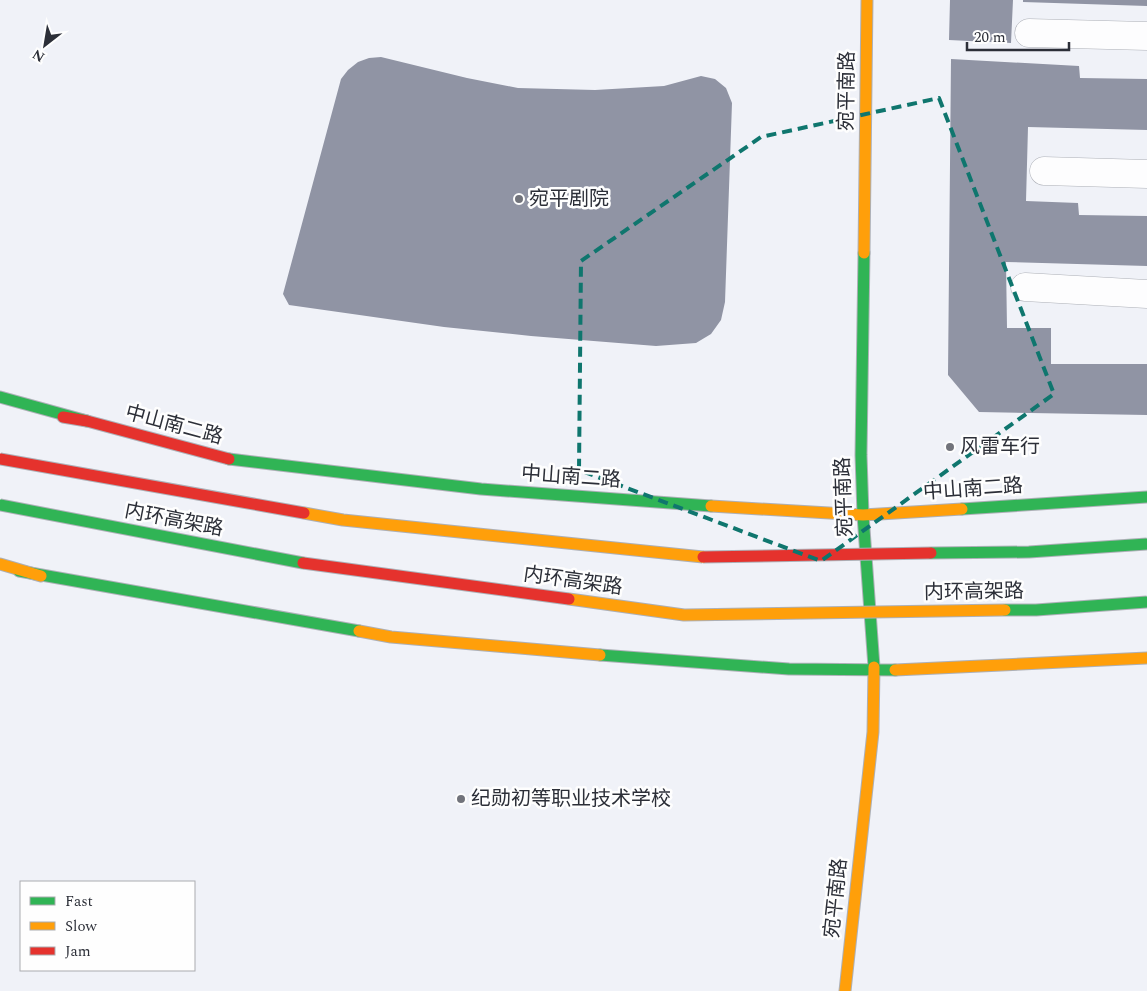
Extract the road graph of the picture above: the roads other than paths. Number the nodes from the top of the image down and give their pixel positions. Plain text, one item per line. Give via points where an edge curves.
1 (867, 0) edge
2 (1028, 33) dead end
3 (1147, 36) edge
4 (1044, 171) dead end
5 (1147, 174) edge
6 (1025, 287) dead end
7 (1147, 294) edge
8 (0, 396) edge
9 (0, 406) edge
10 (87, 421) junction
11 (0, 460) edge
12 (1147, 497) edge
13 (0, 505) edge
14 (863, 515) junction
15 (1147, 544) edge
16 (0, 565) edge
17 (1147, 602) edge
18 (1147, 658) edge
19 (874, 671) junction
20 (845, 991) edge

1 - 14 main road, 宛平南路
2 - 3 street
4 - 5 street
6 - 7 street
8 - 10 main road
9 - 10 main road, 中山南二路
10 - 14 main road, 中山南二路 via 222,458 481,489
11 - 15 main road, 内环高架路, bridge via 343,520 696,557 1029,552
12 - 14 main road, 中山南二路
13 - 17 main road, 内环高架路, bridge via 283,560 684,615 1036,610
14 - 19 main road, 宛平南路
16 - 19 main road via 41,576 391,637 752,667
18 - 19 main road
19 - 20 main road, 宛平南路 via 872,732

